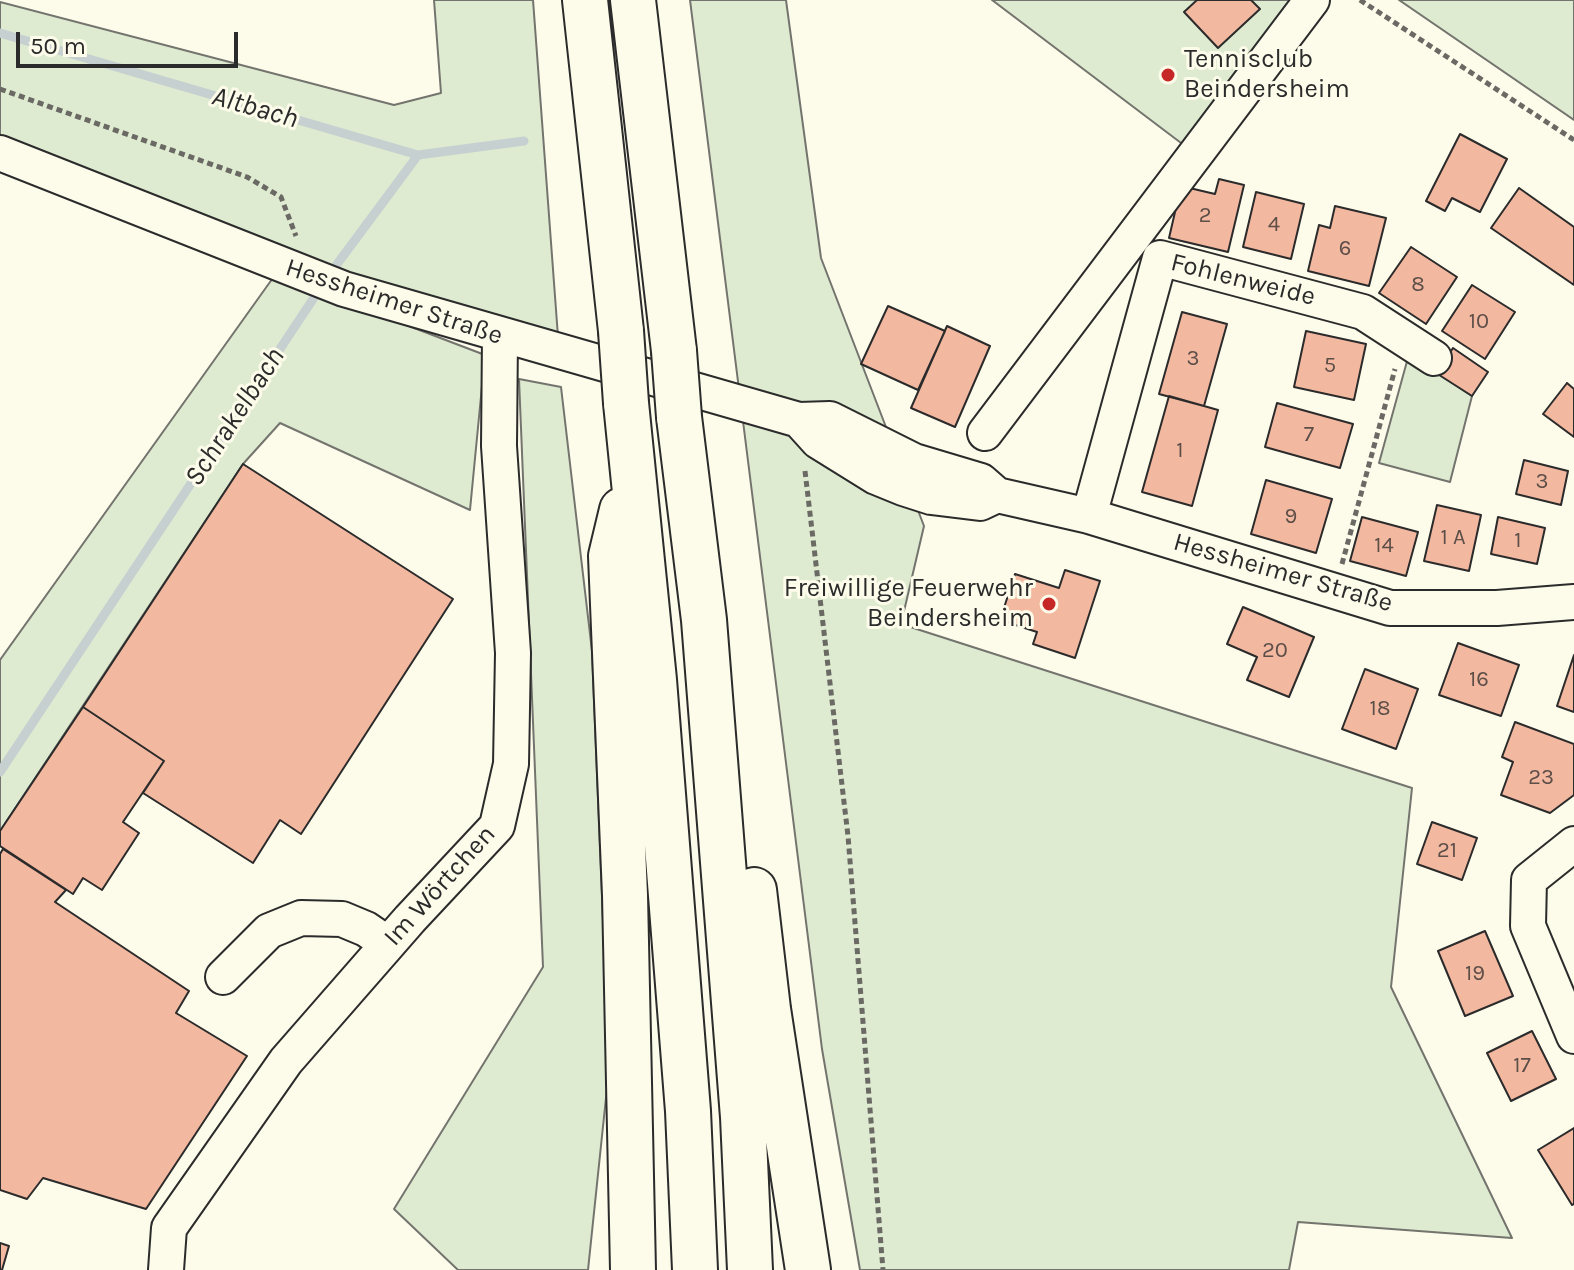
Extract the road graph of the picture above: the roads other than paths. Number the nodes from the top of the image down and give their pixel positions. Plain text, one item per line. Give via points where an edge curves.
1 (585, 0) edge
2 (633, 0) edge
3 (1312, 0) edge
4 (0, 153) edge
5 (1126, 248) junction
6 (1154, 280) junction
7 (500, 336) junction
8 (1434, 358) dead end
9 (985, 433) dead end
10 (633, 466) junction
11 (1089, 516) junction
12 (1574, 602) edge
13 (704, 620) junction
14 (1574, 844) edge
15 (388, 944) junction
16 (223, 977) dead end
17 (1574, 1036) edge
18 (629, 1258) edge
19 (166, 1270) edge
20 (695, 1270) edge
21 (750, 1270) edge
22 (808, 1270) edge

1 - 10 highway, bridge
2 - 13 highway, bridge
3 - 5 street
4 - 7 street, Hessheimer Straße via 306,264 344,289
5 - 6 street
5 - 9 street
6 - 8 street, Fohlenweide via 1160,258 1363,312
6 - 11 street, Fohlenweide
7 - 11 street, Hessheimer Straße via 799,420 818,441 876,477 931,497 980,503 997,495
7 - 15 street, Im Wörtchen via 499,446 513,653 511,764 497,826
10 - 18 highway via 611,556 625,895
10 - 20 highway via 688,1111
11 - 12 street, Hessheimer Straße via 1390,608
13 - 21 highway
13 - 22 highway via 740,779
14 - 17 street via 1529,880 1528,926
15 - 16 street via 342,919 301,918 269,931
15 - 19 street, Im Wörtchen via 286,1061 169,1228

